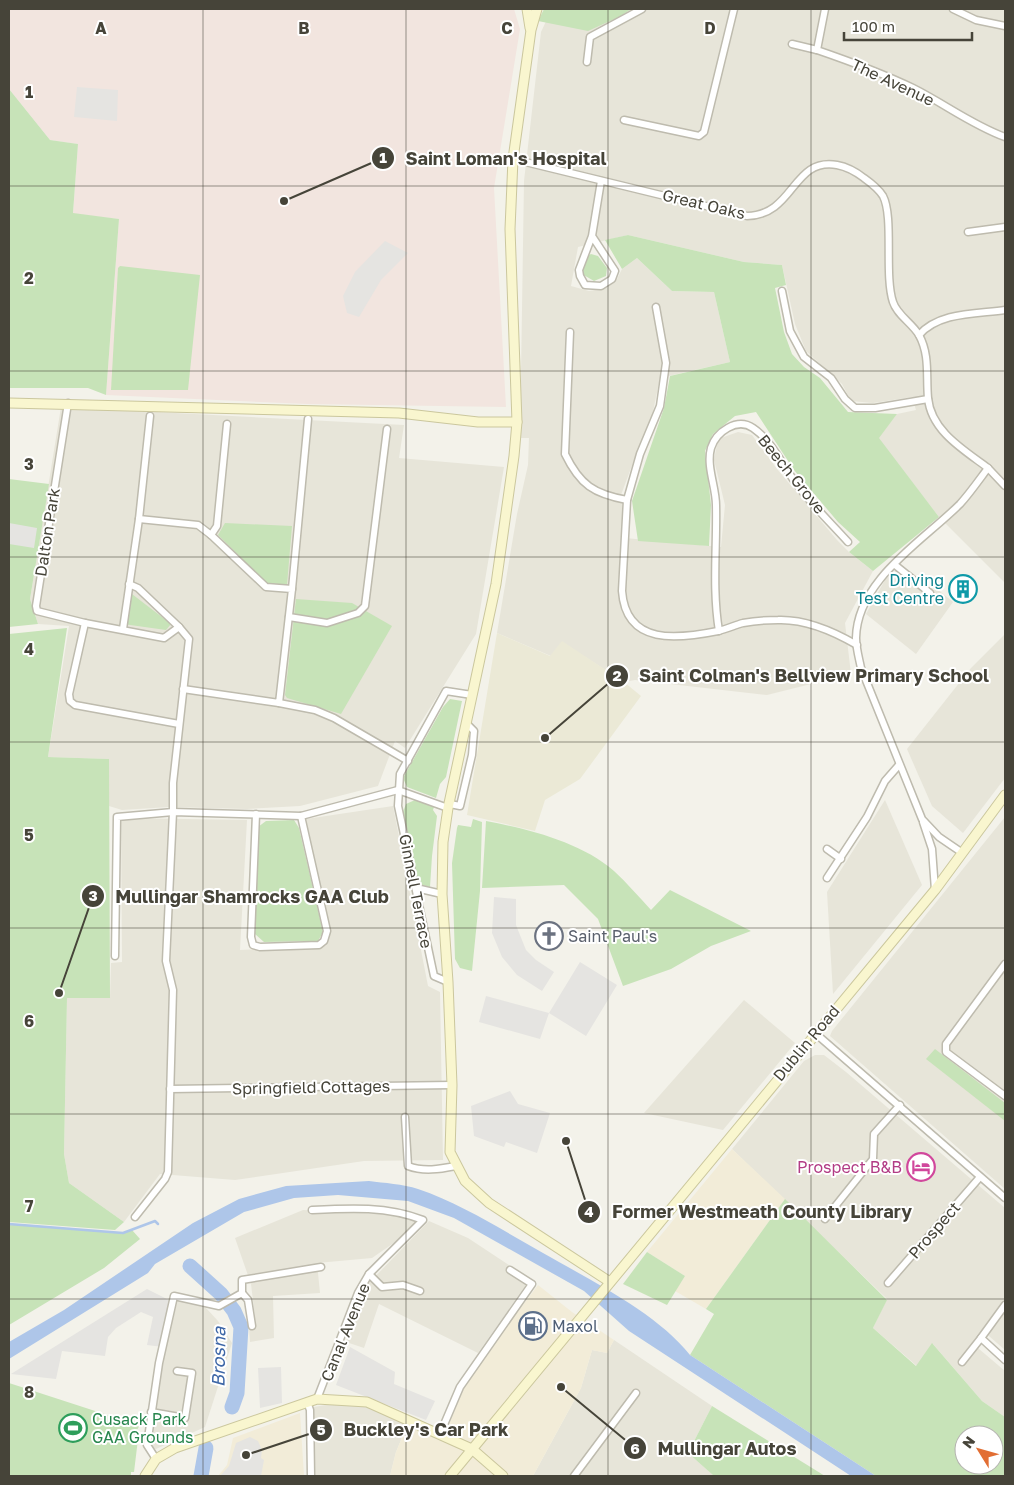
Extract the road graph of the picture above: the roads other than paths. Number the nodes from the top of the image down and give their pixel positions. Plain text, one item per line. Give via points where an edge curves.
1 (527, 9) edge
2 (537, 9) edge
3 (642, 9) edge
4 (734, 9) edge
5 (825, 9) edge
6 (953, 9) edge
7 (1005, 26) edge
8 (531, 30) junction
9 (792, 44) dead end
10 (817, 50) junction
11 (586, 62) dead end
12 (624, 120) dead end
13 (1005, 137) edge
14 (513, 159) junction
15 (601, 181) junction
16 (1005, 227) edge
17 (968, 232) dead end
18 (592, 236) junction
19 (782, 291) dead end
20 (656, 307) dead end
21 (1005, 310) edge
22 (570, 332) dead end
23 (919, 335) junction
24 (928, 399) junction
25 (68, 403) junction
26 (9, 404) edge
27 (150, 416) dead end
28 (308, 420) dead end
29 (517, 422) junction
30 (227, 424) dead end
31 (387, 429) dead end
32 (988, 468) junction
33 (1005, 486) edge
34 (627, 500) junction
35 (139, 519) junction
36 (211, 535) junction
37 (848, 542) dead end
38 (895, 565) junction
39 (129, 584) junction
40 (292, 589) junction
41 (930, 593) dead end
42 (289, 618) junction
43 (85, 623) junction
44 (179, 627) junction
45 (124, 629) junction
46 (718, 631) junction
47 (857, 645) junction
48 (183, 689) junction
49 (472, 695) junction
50 (278, 702) junction
51 (179, 724) junction
52 (408, 761) junction
53 (899, 765) junction
54 (398, 790) junction
55 (1004, 798) edge
56 (449, 806) junction
57 (173, 812) junction
58 (256, 814) junction
59 (301, 816) junction
60 (922, 819) junction
61 (827, 849) dead end
62 (961, 852) junction
63 (841, 859) junction
64 (827, 878) dead end
65 (416, 888) junction
66 (934, 890) junction
67 (442, 894) junction
68 (115, 956) dead end
69 (1005, 964) edge
70 (448, 982) junction
71 (815, 1033) junction
72 (452, 1085) junction
73 (170, 1090) junction
74 (1005, 1096) edge
75 (900, 1105) junction
76 (405, 1117) dead end
77 (456, 1166) junction
78 (980, 1177) junction
79 (1005, 1198) edge
80 (312, 1210) dead end
81 (135, 1217) dead end
82 (825, 1219) dead end
83 (321, 1266) dead end
84 (510, 1270) dead end
85 (369, 1274) junction
86 (888, 1283) dead end
87 (607, 1286) junction
88 (420, 1291) dead end
89 (242, 1293) junction
90 (1005, 1304) edge
91 (252, 1326) dead end
92 (981, 1338) junction
93 (1005, 1360) edge
94 (962, 1362) dead end
95 (178, 1371) dead end
96 (636, 1393) dead end
97 (317, 1399) junction
98 (307, 1402) junction
99 (151, 1412) junction
100 (440, 1434) junction
101 (472, 1450) junction
102 (156, 1459) junction
103 (145, 1476) edge
104 (311, 1476) edge
105 (450, 1476) edge
106 (503, 1476) edge
107 (574, 1476) edge

1 - 8 street
2 - 8 street
3 - 11 street via 590,37
4 - 12 street via 704,132 699,136
5 - 10 street
6 - 7 street via 976,20
8 - 14 street
9 - 10 street, The Avenue
10 - 13 street, The Avenue via 914,89 990,132
14 - 15 street, Great Oaks
14 - 29 street via 510,229
15 - 18 street
15 - 23 street, Great Oaks via 757,216 776,208 813,167 824,164 851,169 875,186 883,197 887,209 893,302
16 - 17 street
18 - 18 street via 579,270 580,276 585,285 601,286 612,279 615,271
19 - 24 street via 790,331 804,358 830,378 855,408
20 - 34 street via 666,363 660,406 640,454
21 - 23 street via 941,319 926,326
22 - 34 street via 566,454 572,469 586,485 605,496
23 - 24 street via 928,364
24 - 32 street via 934,417 950,438
25 - 26 street
25 - 29 street via 392,413 478,422
25 - 43 street, Dalton Park via 36,606 37,611 43,614
27 - 35 street
28 - 40 street
29 - 49 street via 496,584
30 - 36 street via 217,526
31 - 42 street via 365,606 358,613 327,623
32 - 33 street
32 - 38 street via 961,503
34 - 46 street via 622,591 629,615 641,629 660,637
35 - 36 street via 198,525
35 - 39 street
36 - 40 street via 266,587
37 - 46 street, Beech Grove via 795,483 759,433 752,427 738,424 725,430 716,437 711,449 710,466 716,504 715,610
38 - 41 street
38 - 47 street via 875,584 863,606
39 - 44 street via 138,588
39 - 45 street
40 - 42 street
42 - 50 street
43 - 45 street, Dalton Park
43 - 51 street via 70,701 75,705
44 - 45 street, Dalton Park via 164,638
44 - 48 street via 189,639
46 - 47 street via 742,623 780,620 833,631
47 - 53 street via 861,668
48 - 50 street
48 - 51 street
49 - 52 street via 446,691
49 - 56 street
50 - 52 street via 334,718
51 - 57 street
52 - 54 street via 400,774
53 - 60 street
53 - 63 street via 884,780 867,817
54 - 56 street
54 - 59 street
54 - 65 street, Ginnell Terrace via 398,806
55 - 62 street, Dublin Road
56 - 67 street via 443,842
57 - 58 street
57 - 68 street via 117,817
57 - 73 street via 166,961 173,990
58 - 59 street
58 - 59 street via 251,937 253,945 260,948 319,945 324,941 327,931
60 - 62 street via 939,837
60 - 66 street via 932,849
61 - 63 street
62 - 66 street, Dublin Road
63 - 64 street
65 - 67 street
65 - 70 street, Ginnell Terrace via 434,976
66 - 71 street, Dublin Road
67 - 70 street
69 - 74 street via 946,1044 946,1052
70 - 72 street
71 - 75 street
71 - 87 street, Dublin Road
72 - 73 street, Springfield Cottages
72 - 77 street via 450,1152
73 - 81 street via 168,1172
75 - 78 street
75 - 82 street via 874,1134 873,1159
76 - 77 street via 408,1166 437,1170
77 - 87 street via 465,1181 489,1203
78 - 79 street
78 - 86 street, Prospect
80 - 85 street, Canal Avenue via 357,1207 402,1212 423,1220
83 - 89 street via 242,1280
84 - 100 street via 532,1284 460,1387
85 - 88 street via 382,1287 403,1285
85 - 97 street, Canal Avenue via 358,1292
87 - 101 street, Dublin Road
89 - 91 street via 248,1300
89 - 99 street via 218,1306 174,1296
90 - 92 street
92 - 93 street
92 - 94 street
95 - 99 street via 192,1373 185,1418
96 - 107 street
97 - 98 street
97 - 100 street via 367,1402
98 - 102 street via 175,1448
98 - 104 street via 310,1410
99 - 102 street via 147,1445
100 - 101 street
101 - 105 street, Dublin Road
101 - 106 street
102 - 103 street

